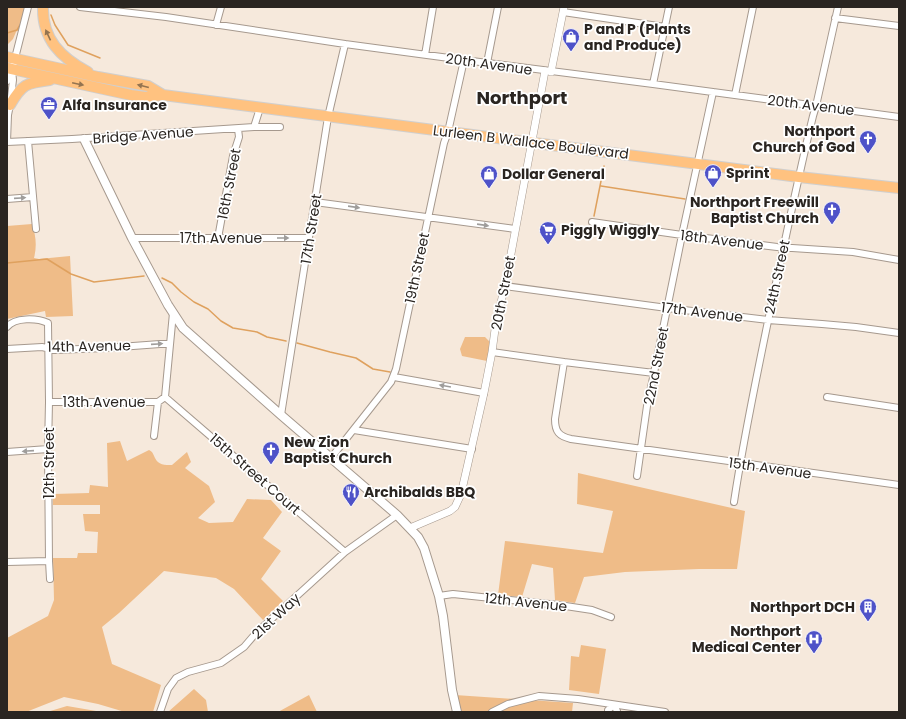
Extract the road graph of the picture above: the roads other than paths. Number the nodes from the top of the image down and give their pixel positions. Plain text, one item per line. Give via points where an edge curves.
1 (28, 7) edge
2 (43, 7) edge
3 (80, 7) edge
4 (221, 7) edge
5 (433, 7) edge
6 (498, 7) edge
7 (669, 7) edge
8 (754, 7) edge
9 (838, 7) edge
10 (564, 10) edge
11 (835, 18) junction
12 (216, 25) junction
13 (899, 26) edge
14 (665, 27) junction
15 (345, 44) junction
16 (425, 55) junction
17 (11, 58) edge
18 (464, 60) junction
19 (487, 63) junction
20 (10, 69) edge
21 (548, 71) junction
22 (98, 77) junction
23 (56, 79) junction
24 (7, 81) edge
25 (653, 84) junction
26 (713, 92) junction
27 (163, 95) junction
28 (735, 95) junction
29 (816, 106) junction
30 (260, 108) junction
31 (8, 111) edge
32 (899, 116) edge
33 (328, 117) junction
34 (280, 127) dead end
35 (254, 128) junction
36 (238, 129) junction
37 (448, 132) junction
38 (84, 139) junction
39 (28, 140) junction
40 (7, 142) edge
41 (532, 143) junction
42 (698, 164) junction
43 (799, 177) junction
44 (899, 188) edge
45 (33, 197) junction
46 (7, 199) edge
47 (315, 202) junction
48 (428, 218) junction
49 (592, 222) dead end
50 (36, 229) dead end
51 (515, 229) junction
52 (682, 235) junction
53 (132, 238) junction
54 (218, 238) junction
55 (309, 238) junction
56 (783, 248) junction
57 (899, 260) edge
58 (505, 286) junction
59 (668, 308) junction
60 (173, 314) junction
61 (768, 320) junction
62 (7, 327) edge
63 (899, 333) edge
64 (7, 342) edge
65 (170, 344) junction
66 (49, 348) junction
67 (7, 349) edge
68 (492, 352) junction
69 (564, 362) junction
70 (654, 373) junction
71 (394, 377) junction
72 (484, 393) junction
73 (165, 397) junction
74 (827, 397) dead end
75 (49, 402) junction
76 (158, 402) junction
77 (899, 408) edge
78 (281, 415) junction
79 (354, 430) junction
80 (154, 436) dead end
81 (48, 449) junction
82 (472, 449) junction
83 (641, 450) junction
84 (7, 452) edge
85 (332, 458) junction
86 (740, 464) junction
87 (637, 476) dead end
88 (899, 485) edge
89 (734, 502) dead end
90 (397, 515) junction
91 (410, 528) junction
92 (345, 552) junction
93 (49, 561) junction
94 (7, 562) edge
95 (50, 579) dead end
96 (439, 596) junction
97 (611, 617) dead end
98 (614, 705) junction
99 (160, 712) edge
100 (457, 712) edge
101 (492, 712) edge
102 (608, 712) edge
103 (617, 712) edge
104 (665, 712) edge

1 - 17 street
22 -> 2 highway via 64,57 52,44 45,28
3 - 12 street, 20th Avenue
4 - 12 street
5 - 16 street
6 - 19 street
7 - 14 street
8 - 28 street
9 - 11 street, 24th Street
10 - 14 street
10 - 21 street, 20th Street
11 - 13 street
11 - 29 street, 24th Street
12 - 15 street, 20th Avenue
14 - 25 street
15 - 16 street, 20th Avenue
15 - 33 street, 17th Street
16 - 18 street, 20th Avenue
17 - 20 street
17 - 22 highway, Lurleen B Wallace Boulevard
18 - 19 street, 20th Avenue
18 - 37 street, 19th Street
19 - 21 street, 20th Avenue
20 - 23 highway, Lurleen B Wallace Boulevard
20 - 24 street
20 - 31 street via 13,80
21 - 25 street, 20th Avenue
21 - 41 street, 20th Street
27 -> 22 highway, Lurleen B Wallace Boulevard via 148,86
23 -> 27 highway, Lurleen B Wallace Boulevard via 131,95
23 - 31 highway via 29,84 22,88
25 - 26 street, 20th Avenue
26 - 28 street, 20th Avenue
26 - 42 street, 22nd Street
27 - 30 highway, Lurleen B Wallace Boulevard
28 - 29 street, 20th Avenue
29 - 32 street, 20th Avenue
29 - 43 street, 24th Street
30 - 33 highway, Lurleen B Wallace Boulevard
30 - 35 street
31 - 40 street
33 - 37 highway, Lurleen B Wallace Boulevard
33 - 47 street, 17th Street
34 - 35 street, Bridge Avenue
35 - 36 street, Bridge Avenue
36 - 38 street, Bridge Avenue
36 - 54 street, 16th Street via 239,137
37 - 41 highway, Lurleen B Wallace Boulevard
37 - 48 street, 19th Street
38 - 39 street, Bridge Avenue
38 - 53 main road
39 - 40 street, Bridge Avenue
39 - 45 street
41 - 42 highway, Lurleen B Wallace Boulevard
41 - 51 street, 20th Street
42 - 43 highway, Lurleen B Wallace Boulevard
42 - 52 street, 22nd Street
43 - 44 highway, Lurleen B Wallace Boulevard
43 - 56 street, 24th Street
46 -> 45 street
45 - 50 street
47 -> 48 street
47 - 55 street, 17th Street
48 -> 51 street
48 - 71 street, 19th Street
49 - 52 street, 18th Avenue
51 - 58 street, 20th Street
52 - 56 street, 18th Avenue
52 - 59 street, 22nd Street
53 - 54 street, 17th Avenue
53 - 60 main road
54 -> 55 street, 17th Avenue
55 - 78 street, 17th Street
56 - 57 street, 18th Avenue via 853,252
56 - 61 street, 24th Street
58 - 59 street, 17th Avenue
58 - 68 street, 20th Street
59 - 61 street, 17th Avenue
59 - 70 street, 22nd Street
60 - 65 street
60 - 78 main road via 183,328
61 - 63 street, 17th Avenue via 829,324
61 - 86 street, 24th Street
62 - 66 street, 12th Street via 17,321 36,319 48,323
64 - 67 street
66 -> 65 street, 14th Avenue via 55,350
65 - 73 street
66 - 67 street, 14th Avenue
66 - 75 street, 12th Street
68 - 69 street
68 - 72 street, 20th Street
69 - 70 street
69 - 83 street, 15th Avenue via 555,426 558,433 564,438
70 - 83 street, 22nd Street
72 -> 71 street
71 - 79 street, 19th Street
72 - 82 street, 20th Street
73 - 76 street
73 - 92 street, 15th Street Court
74 - 77 street
75 - 76 street, 13th Avenue
75 - 81 street, 12th Street
76 - 80 street
78 - 85 main road
79 - 82 street
79 - 85 street, 19th Street
81 -> 84 street
81 - 93 street, 12th Street
82 - 91 street, 20th Street via 459,501 455,507
83 - 86 street, 15th Avenue
83 - 87 street, 22nd Street
85 - 90 main road
86 - 88 street, 15th Avenue
86 - 89 street, 24th Street
90 - 91 main road
90 - 92 street, 21st Way
91 - 96 main road via 424,548
92 - 99 street, 21st Way via 244,647 221,663 176,678 168,689
93 - 94 street
93 - 95 street, 12th Street
96 - 97 street, 12th Avenue via 453,594 559,605 592,610
96 - 100 main road
98 - 101 street via 539,696 508,704
98 - 102 street
98 - 103 street
98 - 104 street

